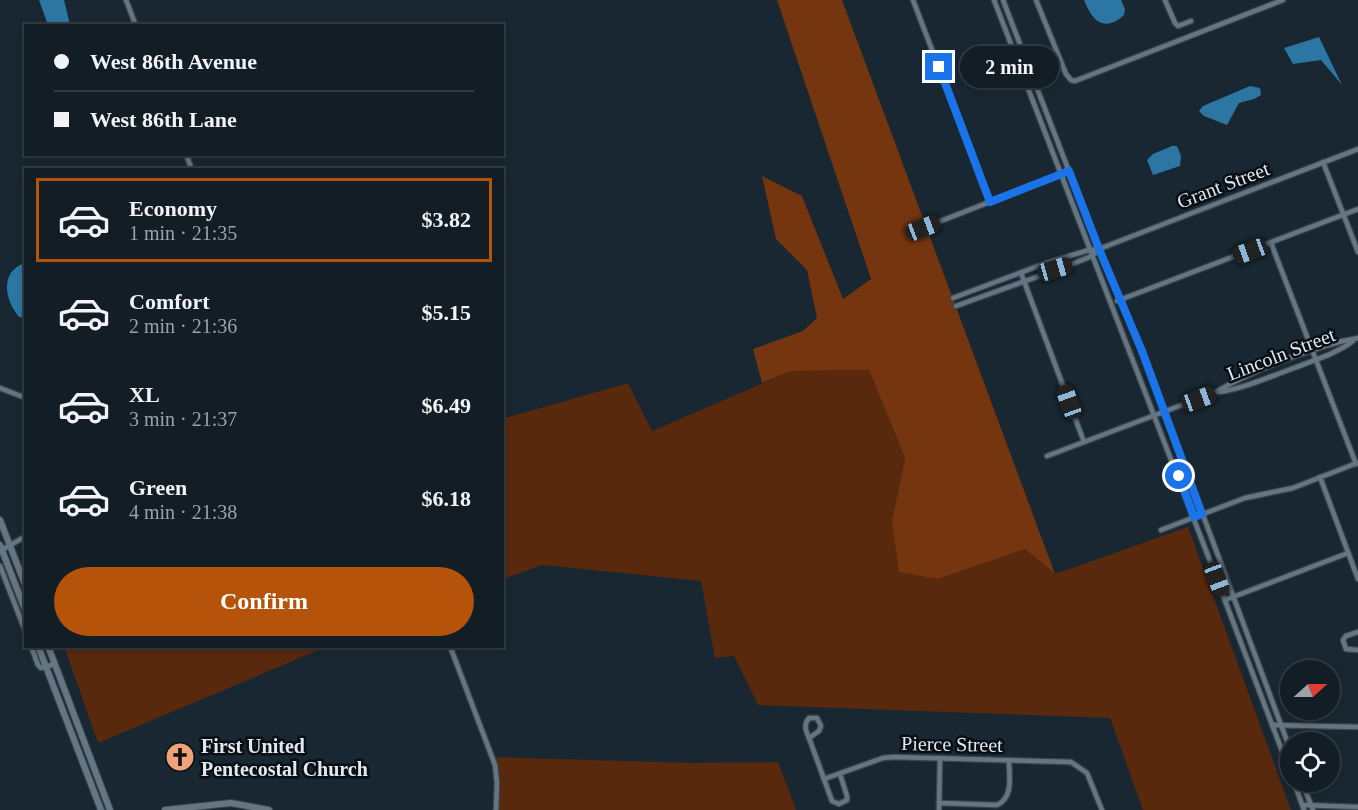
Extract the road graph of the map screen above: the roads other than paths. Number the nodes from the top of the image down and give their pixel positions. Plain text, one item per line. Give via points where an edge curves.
1 (126, 0) edge
2 (913, 0) edge
3 (994, 0) edge
4 (1003, 0) edge
5 (1036, 0) edge
6 (1165, 0) edge
7 (1283, 0) edge
8 (1191, 21) dead end
9 (135, 24) edge
10 (1358, 149) edge
11 (1323, 162) junction
12 (1069, 171) junction
13 (1061, 174) junction
14 (990, 202) junction
15 (1358, 209) edge
16 (1344, 214) junction
17 (923, 228) dead end
18 (1271, 243) junction
19 (1099, 249) junction
20 (1089, 250) junction
21 (1358, 252) edge
22 (1092, 256) junction
23 (1021, 273) junction
24 (1024, 281) junction
25 (953, 298) dead end
26 (1120, 300) junction
27 (1112, 303) junction
28 (956, 306) dead end
29 (1357, 339) edge
30 (1312, 351) junction
31 (1316, 360) junction
32 (0, 388) edge
33 (1216, 393) junction
34 (24, 397) edge
35 (1164, 412) junction
36 (1156, 415) junction
37 (1084, 442) junction
38 (1047, 456) dead end
39 (1357, 463) edge
40 (1320, 477) junction
41 (1202, 514) junction
42 (1194, 517) junction
43 (0, 520) edge
44 (1161, 530) dead end
45 (24, 537) edge
46 (10, 546) junction
47 (1, 548) edge
48 (1348, 553) junction
49 (0, 566) edge
50 (1358, 579) edge
51 (24, 582) edge
52 (1233, 597) junction
53 (1225, 600) junction
54 (24, 607) edge
55 (24, 628) edge
56 (1358, 632) edge
57 (32, 648) edge
58 (40, 648) edge
59 (49, 648) edge
60 (451, 648) edge
61 (1358, 650) edge
62 (55, 664) junction
63 (46, 667) junction
64 (1272, 725) junction
65 (1281, 725) junction
66 (1358, 727) edge
67 (1284, 732) edge
68 (809, 738) junction
69 (1280, 746) edge
70 (940, 758) junction
71 (1009, 760) junction
72 (840, 774) junction
73 (824, 779) junction
74 (1297, 792) edge
75 (1306, 792) edge
76 (939, 803) junction
77 (1358, 807) edge
78 (1303, 808) edge
79 (1312, 808) edge
80 (101, 810) edge
81 (110, 810) edge
82 (165, 810) edge
83 (269, 810) edge
84 (496, 810) edge
85 (939, 810) edge
86 (1102, 810) edge

1 - 9 street
2 - 14 street
3 - 13 street
4 - 12 street
5 - 7 street via 1066,74 1075,81
6 - 8 street via 1174,23 1178,26
10 - 11 street, Grant Street
11 - 16 street
11 - 19 street, Grant Street
12 - 13 street
12 - 19 street
13 - 14 street
13 - 20 street
14 - 17 street
15 - 16 street
16 - 18 street
16 - 21 street
18 - 26 street
18 - 30 street
19 - 20 street, Grant Street
19 - 22 street, Grant Street
19 - 26 street
20 - 22 street
20 - 23 street, Grant Street
22 - 24 street, Grant Street
22 - 27 street
23 - 24 street
23 - 25 street, Grant Street
24 - 28 street, Grant Street
24 - 37 street
26 - 27 street
26 - 35 street
27 - 36 street
29 - 30 street, Lincoln Street
29 - 31 street, Lincoln Street
30 - 31 street
30 - 33 street, Lincoln Street via 1236,380
31 - 33 street, Lincoln Street via 1238,389
31 - 39 street
32 - 34 street
33 - 35 street, Lincoln Street
35 - 36 street, Lincoln Street
35 - 41 street
36 - 37 street, Lincoln Street
36 - 42 street
37 - 38 street, Lincoln Street
39 - 40 street
40 - 41 street
40 - 48 street
41 - 42 street
41 - 52 street
42 - 44 street
42 - 53 street
43 - 46 street
45 - 46 street
46 - 47 street
46 - 51 street
47 - 54 street
48 - 50 street
48 - 52 street
49 - 55 street
52 - 53 street
52 - 65 street
53 - 64 street
56 - 61 street via 1342,640 1346,649
57 - 63 street via 38,665
58 - 63 street
59 - 62 street
60 - 84 street via 495,765
62 - 63 street
62 - 81 street
63 - 80 street
64 - 65 street
64 - 69 street
65 - 66 street
65 - 67 street
68 - 68 street via 806,722 817,718 821,726
68 - 73 street
70 - 71 street, Pierce Street
70 - 72 street, Pierce Street via 883,758
70 - 76 street
71 - 76 street via 1009,793 1003,802
71 - 86 street, Pierce Street via 1071,762 1082,767
72 - 73 street, Pierce Street
72 - 73 street via 848,796 843,803 832,801
74 - 78 street
75 - 79 street
76 - 85 street
77 - 79 street
78 - 79 street
82 - 83 street via 231,803

